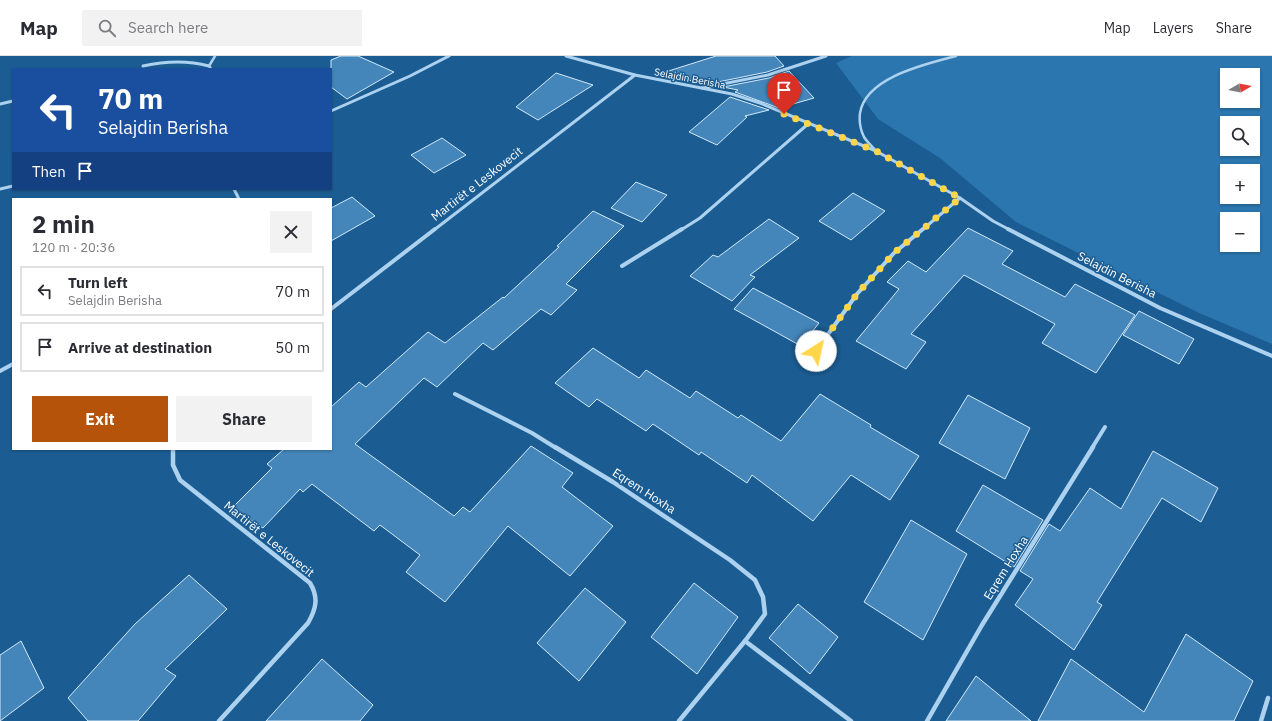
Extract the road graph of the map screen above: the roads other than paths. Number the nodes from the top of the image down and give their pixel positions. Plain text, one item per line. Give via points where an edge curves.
1 (215, 56) edge
2 (449, 56) edge
3 (566, 56) edge
4 (826, 56) edge
5 (956, 56) edge
6 (143, 66) dead end
7 (210, 68) edge
8 (636, 75) junction
9 (700, 88) junction
10 (12, 101) edge
11 (0, 104) edge
12 (332, 111) edge
13 (808, 124) junction
14 (876, 151) junction
15 (12, 186) edge
16 (0, 189) edge
17 (960, 198) junction
18 (622, 266) dead end
19 (332, 308) edge
20 (816, 351) dead end
21 (1272, 356) edge
22 (12, 365) edge
23 (0, 371) edge
24 (455, 394) dead end
25 (1105, 427) dead end
26 (173, 450) edge
27 (745, 641) junction
28 (1268, 698) dead end
29 (219, 721) edge
30 (679, 721) edge
31 (852, 721) edge
32 (927, 721) edge
33 (1261, 721) edge

1 - 7 lane
2 - 12 street
3 - 8 street, Selajdin Berisha
4 - 9 street via 768,75
5 - 14 lane via 915,67 886,81 870,93 862,103 859,121 864,136
6 - 7 street via 183,60
8 - 9 street, Selajdin Berisha
8 - 19 street, Martirët e Leskovecit
9 - 13 street, Selajdin Berisha via 760,103
10 - 11 street
13 - 14 street, Selajdin Berisha
13 - 18 street via 700,218
14 - 17 street, Selajdin Berisha
15 - 16 street
17 - 20 street via 894,253 857,294
17 - 21 street, Selajdin Berisha via 993,220 1153,304
22 - 23 street
24 - 27 street, Eqrem Hoxha via 532,433 613,482 730,560 755,580 763,597 765,614
25 - 32 street, Eqrem Hoxha via 982,625
26 - 29 street, Martirët e Leskovecit via 174,472 180,480 310,583 316,591 316,607 308,623
27 - 30 street, Eqrem Hoxha
27 - 31 street
28 - 33 street

